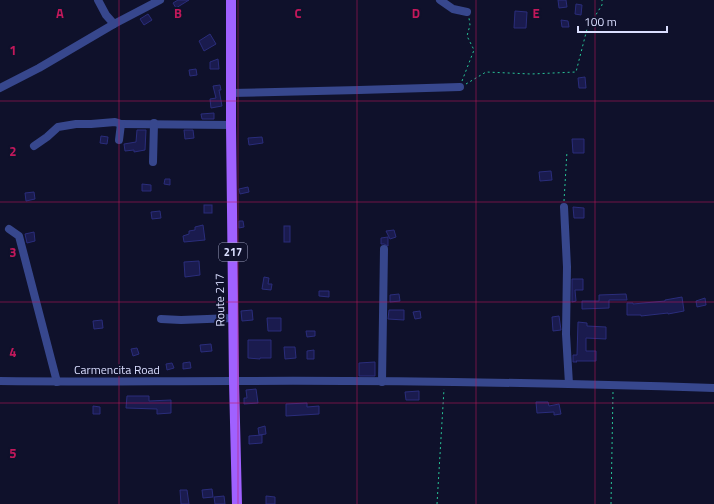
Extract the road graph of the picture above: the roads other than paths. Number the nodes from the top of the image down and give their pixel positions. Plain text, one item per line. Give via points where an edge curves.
1 (98, 0) edge
2 (160, 0) edge
3 (231, 0) edge
4 (440, 0) edge
5 (467, 12) road end
6 (114, 24) junction
7 (460, 87) road end
8 (0, 88) edge
9 (231, 93) junction
10 (154, 123) junction
11 (121, 124) junction
12 (231, 125) junction
13 (119, 140) dead end
14 (34, 146) dead end
15 (153, 162) dead end
16 (564, 207) road end
17 (9, 229) dead end
18 (384, 249) dead end
19 (233, 318) junction
20 (162, 319) dead end
21 (0, 381) edge
22 (234, 381) junction
23 (58, 382) junction
24 (382, 382) junction
25 (569, 384) junction
26 (714, 388) edge
27 (236, 504) edge

1 - 6 street
2 - 6 street
3 - 9 main road, Route 217 / 217
4 - 5 street via 453,9
6 - 8 street
7 - 9 street
9 - 12 main road, Route 217 / 217
10 - 11 street
10 - 12 street
10 - 15 street
11 - 13 street
11 - 14 street via 115,122 58,127
12 - 19 main road, Route 217 / 217
16 - 25 street
17 - 23 street via 19,236
18 - 24 street
19 - 20 street
19 - 22 main road, Route 217 / 217
21 - 23 street, Carmencita Road
22 - 23 street, Carmencita Road
22 - 24 street, Carmencita Road
22 - 27 main road, Route 217 / 217
24 - 25 street, Carmencita Road
25 - 26 street, Carmencita Road

